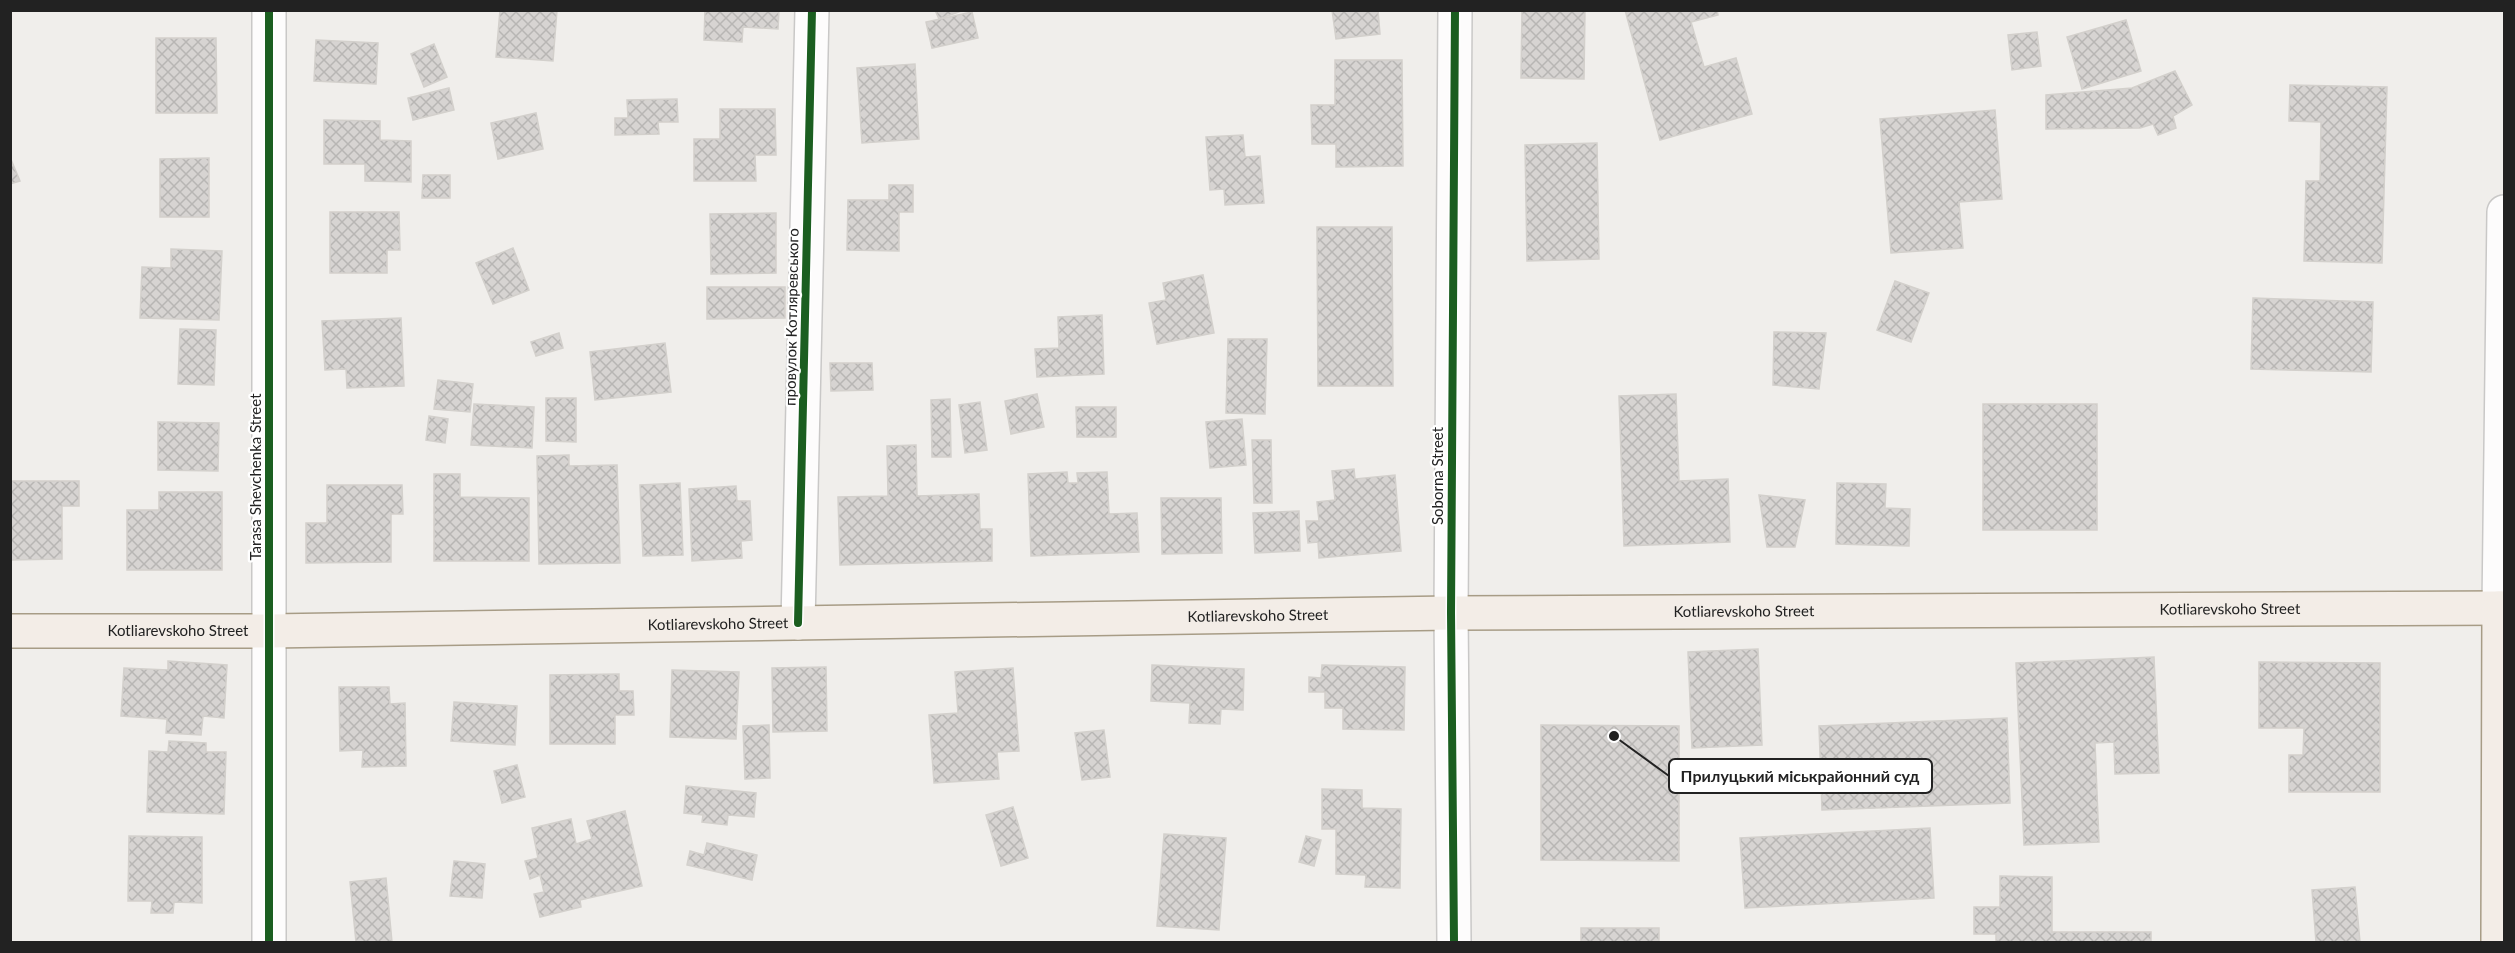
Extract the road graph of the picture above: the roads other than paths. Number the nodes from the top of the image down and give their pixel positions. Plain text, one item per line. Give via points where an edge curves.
1 (269, 10) edge
2 (812, 10) edge
3 (1455, 10) edge
4 (2505, 212) edge
5 (2502, 608) edge
6 (1451, 613) junction
7 (798, 623) junction
8 (270, 631) junction
9 (10, 632) edge
10 (269, 942) edge
11 (1454, 942) edge
12 (2498, 942) edge

1 - 8 street, Tarasa Shevchenka Street
2 - 7 street, провулок Котляревського
3 - 6 street, Soborna Street
4 - 5 street
5 - 6 main road, Kotliarevskoho Street
5 - 12 main road
6 - 7 main road, Kotliarevskoho Street
6 - 11 street, Soborna Street
7 - 8 main road, Kotliarevskoho Street
8 - 9 main road, Kotliarevskoho Street
8 - 10 street, Tarasa Shevchenka Street

